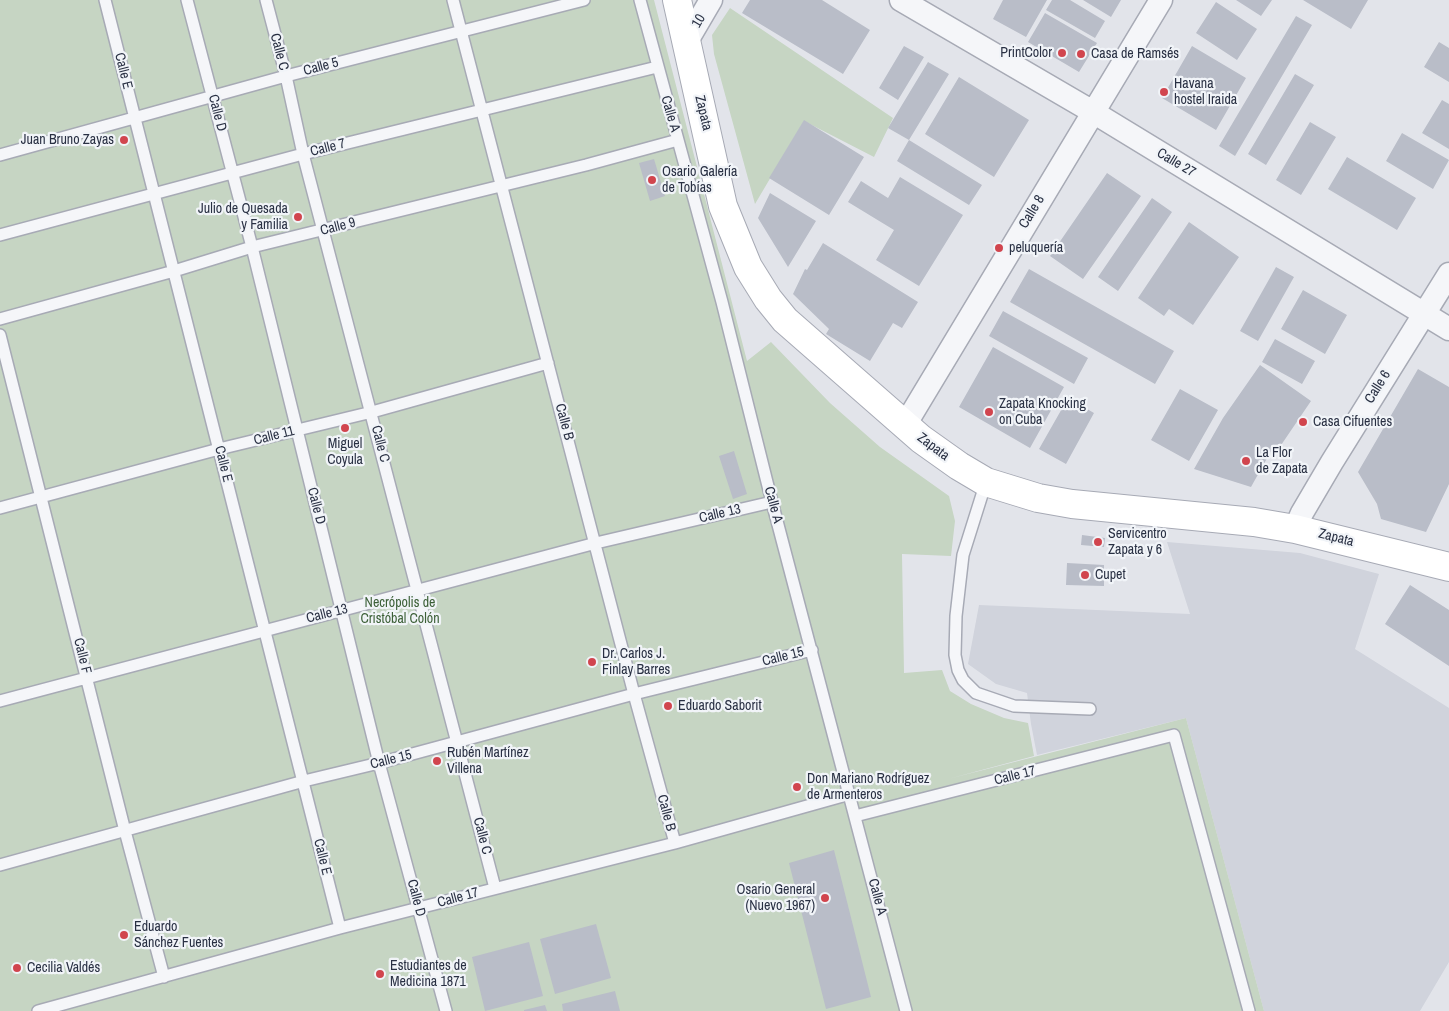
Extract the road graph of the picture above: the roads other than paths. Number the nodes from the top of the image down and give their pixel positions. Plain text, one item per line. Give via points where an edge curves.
1 (105, 0) edge
2 (188, 0) edge
3 (266, 0) edge
4 (453, 0) edge
5 (584, 0) edge
6 (640, 0) edge
7 (676, 0) edge
8 (711, 0) edge
9 (901, 0) edge
10 (1161, 0) edge
11 (461, 31) junction
12 (687, 41) junction
13 (657, 67) junction
14 (286, 76) junction
15 (212, 96) junction
16 (481, 109) junction
17 (1092, 112) junction
18 (135, 117) junction
19 (678, 140) junction
20 (0, 154) edge
21 (303, 154) junction
22 (232, 173) junction
23 (501, 186) junction
24 (155, 194) junction
25 (323, 231) junction
26 (0, 235) edge
27 (252, 247) junction
28 (174, 271) junction
29 (1449, 274) edge
30 (1424, 314) junction
31 (0, 319) edge
32 (1449, 329) edge
33 (0, 335) edge
34 (548, 362) junction
35 (372, 412) junction
36 (905, 425) junction
37 (297, 430) junction
38 (219, 449) junction
39 (986, 482) junction
40 (42, 497) junction
41 (772, 502) junction
42 (0, 508) edge
43 (1295, 529) junction
44 (596, 543) junction
45 (1449, 567) edge
46 (418, 590) junction
47 (342, 610) junction
48 (264, 630) junction
49 (812, 650) junction
50 (87, 678) junction
51 (634, 694) junction
52 (0, 701) edge
53 (1090, 709) dead end
54 (457, 743) junction
55 (379, 763) junction
56 (304, 781) junction
57 (850, 794) junction
58 (855, 816) junction
59 (125, 831) junction
60 (675, 843) junction
61 (0, 865) edge
62 (495, 888) junction
63 (418, 908) junction
64 (340, 928) junction
65 (164, 977) junction
66 (38, 1011) edge
67 (446, 1011) edge
68 (906, 1011) edge
69 (1249, 1011) edge

1 - 18 lane, Calle E
2 - 15 lane, Calle D
3 - 14 lane, Calle C
4 - 11 lane, Calle B
5 - 11 lane, Calle 5
6 - 13 lane, Calle A
7 - 12 main road, Zapata
8 - 12 street, 10
9 - 17 street, Calle 27
10 - 17 street, Calle 8
11 - 14 lane, Calle 5
11 - 16 lane, Calle B
12 - 36 main road, Zapata via 723,206 756,281 785,320
13 - 16 lane, Calle 7
13 - 19 lane, Calle A
14 - 15 lane, Calle 5
14 - 21 lane, Calle C
15 - 18 lane, Calle 5
15 - 22 lane, Calle D
16 - 21 lane, Calle 7
16 - 23 lane, Calle B
17 - 30 street, Calle 27
17 - 36 street, Calle 8
18 - 20 lane, Calle 5
18 - 24 lane, Calle E
19 - 23 lane, Calle 9
19 - 41 lane, Calle A
21 - 22 lane, Calle 7
21 - 25 lane, Calle C
22 - 24 lane, Calle 7
22 - 27 lane, Calle D
23 - 25 lane, Calle 9
23 - 34 lane, Calle B
24 - 26 lane, Calle 7
24 - 28 lane, Calle E
25 - 27 lane, Calle 9
25 - 35 lane, Calle C
27 - 28 lane, Calle 9
27 - 37 lane, Calle D
28 - 31 lane, Calle 9
28 - 38 lane, Calle E
29 - 30 street, Calle 6
30 - 32 street, Calle 27
30 - 43 street, Calle 6 via 1332,462
33 - 40 lane, Calle F
34 - 35 lane, Calle 11
34 - 44 lane, Calle B
35 - 37 lane, Calle 11
35 - 46 lane, Calle C
36 - 39 main road, Zapata
37 - 38 lane, Calle 11
37 - 47 lane, Calle D
38 - 40 lane, Calle 11
38 - 48 lane, Calle E
39 - 43 main road, Zapata via 1038,498 1072,504
39 - 53 lane via 963,555 956,616 958,670 976,693 1014,706
40 - 42 lane, Calle 11
40 - 50 lane, Calle F
41 - 44 lane, Calle 13
41 - 49 lane, Calle A
43 - 45 main road, Zapata
44 - 46 lane, Calle 13
44 - 51 lane, Calle B
46 - 47 lane, Calle 13
46 - 54 lane, Calle C
47 - 48 lane, Calle 13
47 - 55 lane, Calle D
48 - 50 lane, Calle 13
48 - 56 lane, Calle E
49 - 51 lane, Calle 15
49 - 57 lane, Calle A
50 - 52 lane, Calle 13
50 - 59 lane, Calle F
51 - 54 lane, Calle 15
51 - 60 lane, Calle B
54 - 55 lane, Calle 15
54 - 62 lane, Calle C
55 - 56 lane, Calle 15
55 - 63 lane, Calle D
56 - 59 lane, Calle 15
56 - 64 lane, Calle E
57 - 58 lane, Calle A
57 - 60 lane, Calle 17
58 - 68 lane, Calle A
58 - 69 lane, Calle 17 via 1174,735
59 - 61 lane, Calle 15
59 - 65 lane, Calle F
60 - 62 lane, Calle 17
62 - 63 lane, Calle 17
63 - 64 lane, Calle 17
63 - 67 lane, Calle D
64 - 65 lane, Calle 17
65 - 66 lane, Calle 17

